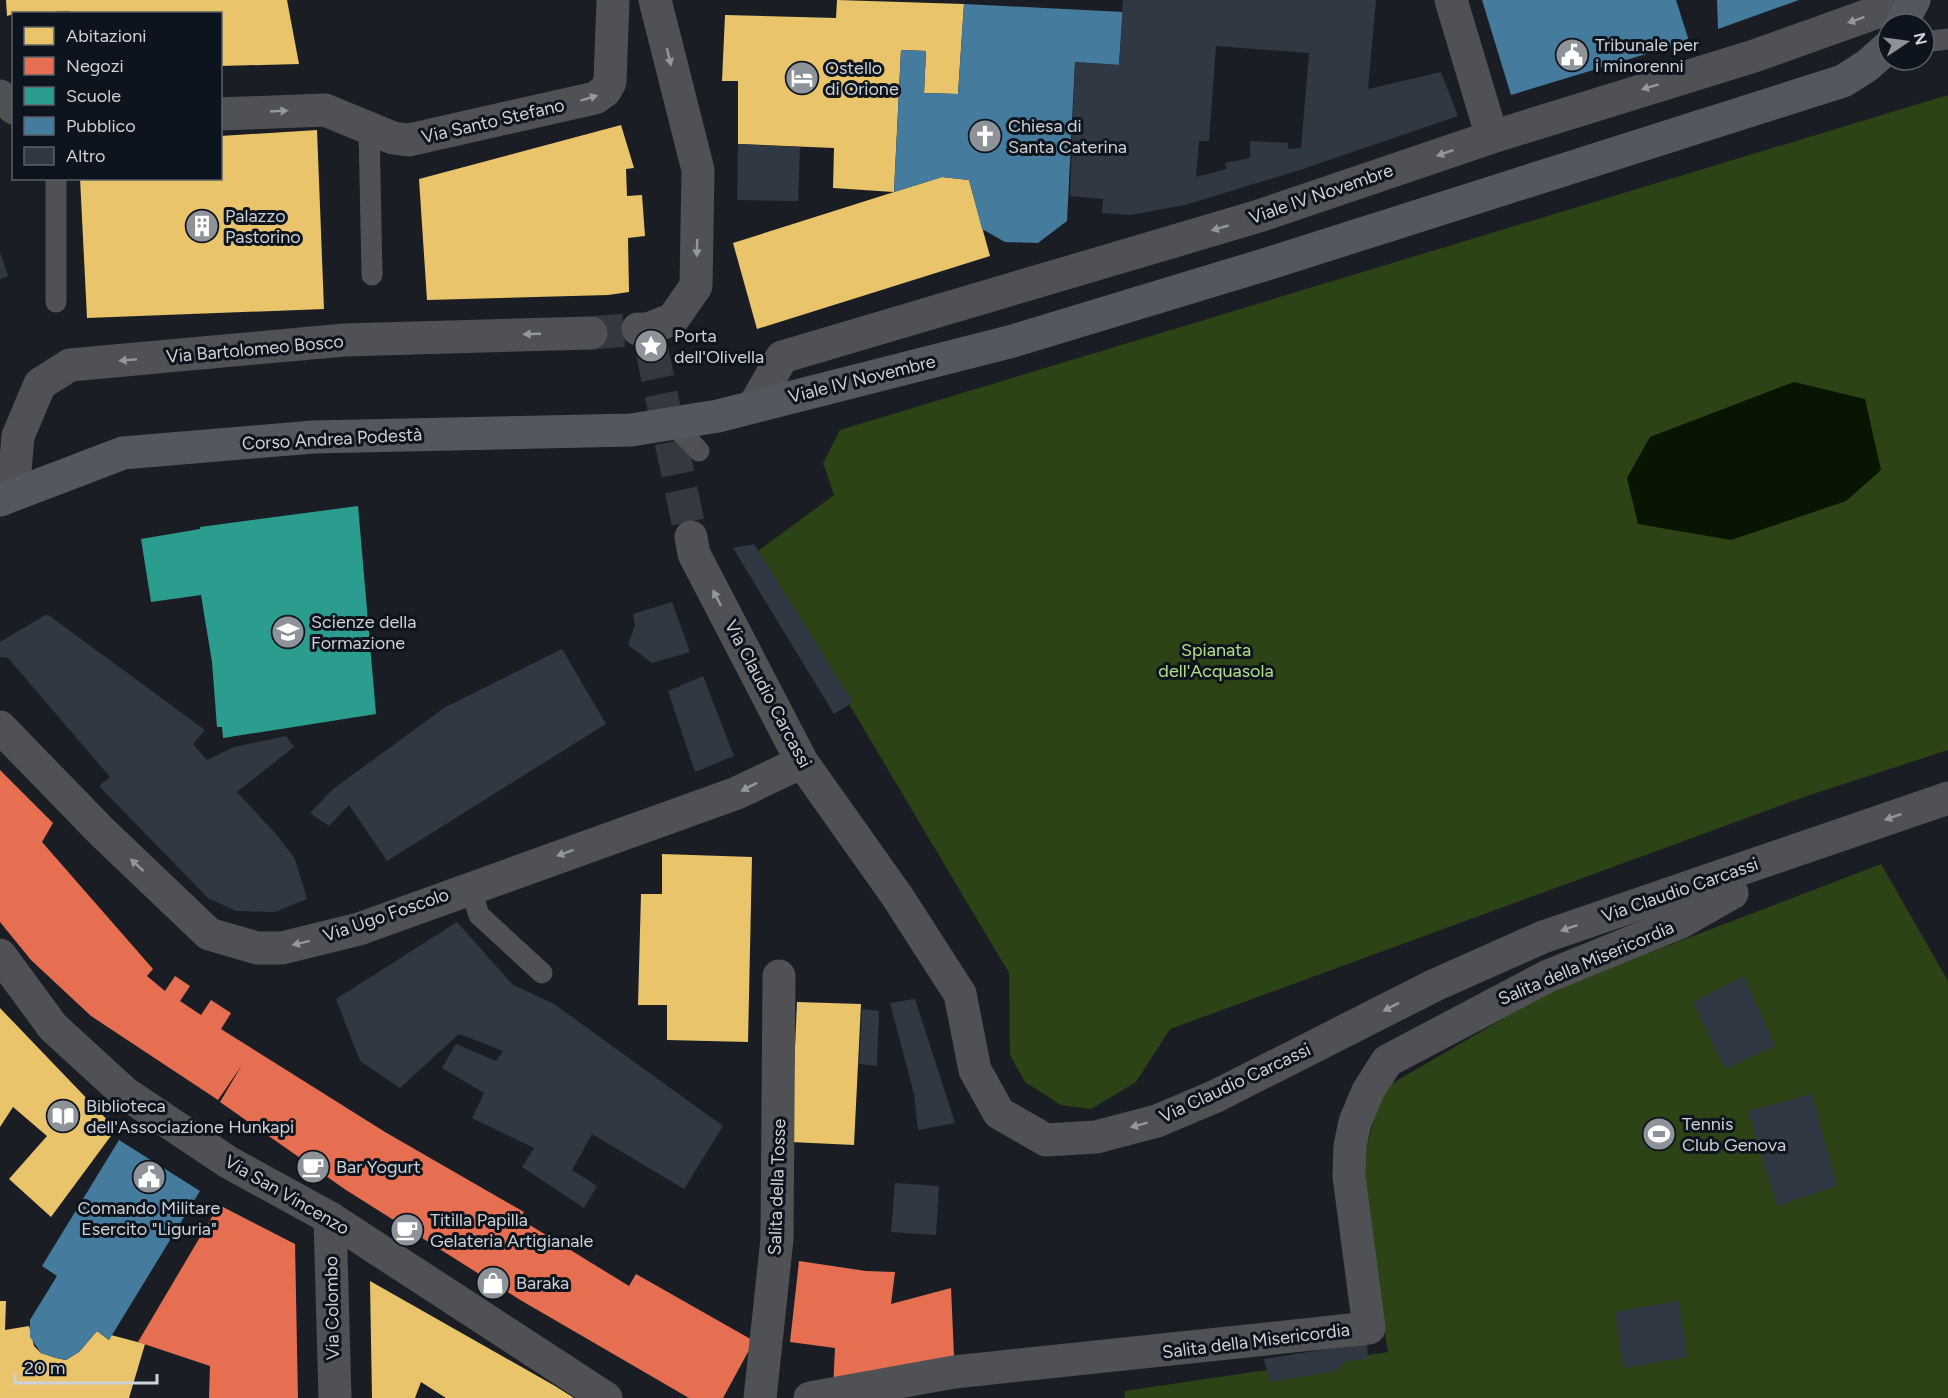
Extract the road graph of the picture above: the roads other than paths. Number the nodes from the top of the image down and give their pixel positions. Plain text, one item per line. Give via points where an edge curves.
1 (613, 0) edge
2 (655, 0) edge
3 (1451, 0) edge
4 (1912, 0) edge
5 (1876, 58) edge
6 (0, 96) edge
7 (12, 106) edge
8 (222, 114) edge
9 (369, 127) junction
10 (1492, 137) junction
11 (56, 180) edge
12 (372, 275) dead end
13 (56, 302) dead end
14 (591, 333) tunnel mouth
15 (646, 335) tunnel mouth
16 (754, 406) junction
17 (718, 416) joint
18 (673, 424) junction
19 (699, 451) dead end
20 (7, 497) edge
21 (690, 537) tunnel mouth
22 (0, 727) edge
23 (802, 762) junction
24 (1948, 798) edge
25 (470, 887) junction
26 (1732, 893) dead end
27 (0, 955) edge
28 (542, 973) dead end
29 (779, 976) dead end
30 (330, 1218) junction
31 (334, 1398) edge
32 (606, 1398) edge
33 (760, 1398) edge
34 (810, 1398) edge

9 -> 1 street, Via Santo Stefano via 393,138 409,140 596,98 610,82
2 -> 15 street via 698,170 696,286 673,319
3 - 10 street
4 -> 10 street, Viale IV Novembre via 1754,56
5 - 16 street, Viale IV Novembre via 1843,81 1629,150 1013,341
6 - 7 street
8 -> 9 street, Via Santo Stefano via 325,110
9 - 12 lane
10 -> 16 street, Viale IV Novembre via 1259,216 782,357
11 - 13 lane
14 -> 20 street, Via Bartolomeo Bosco via 344,340 70,365 40,384 18,436
16 - 17 street, Viale IV Novembre
17 - 18 street, Corso Andrea Podestà
18 - 19 lane
18 - 20 street, Corso Andrea Podestà via 631,430 313,437 123,453
23 -> 21 street, Via Claudio Carcassi via 694,554
25 -> 22 street, Via Ugo Foscolo via 359,928 282,948 257,948 209,934
24 -> 23 street, Via Claudio Carcassi via 1544,937 1435,985 1216,1096 1156,1121 1096,1137 1046,1140 999,1113 975,1070 960,994
23 -> 25 street, Via Ugo Foscolo via 737,793
25 - 28 lane via 479,915
26 - 34 street, Salita della Misericordia via 1681,922 1538,981 1387,1061 1368,1091 1350,1146 1349,1176 1369,1328 954,1372
27 - 30 street, Via San Vincenzo via 54,1027 125,1093 228,1162
29 - 33 street, Salita della Tosse via 777,1239
30 - 31 street, Via Colombo
30 - 32 street, Via San Vincenzo

